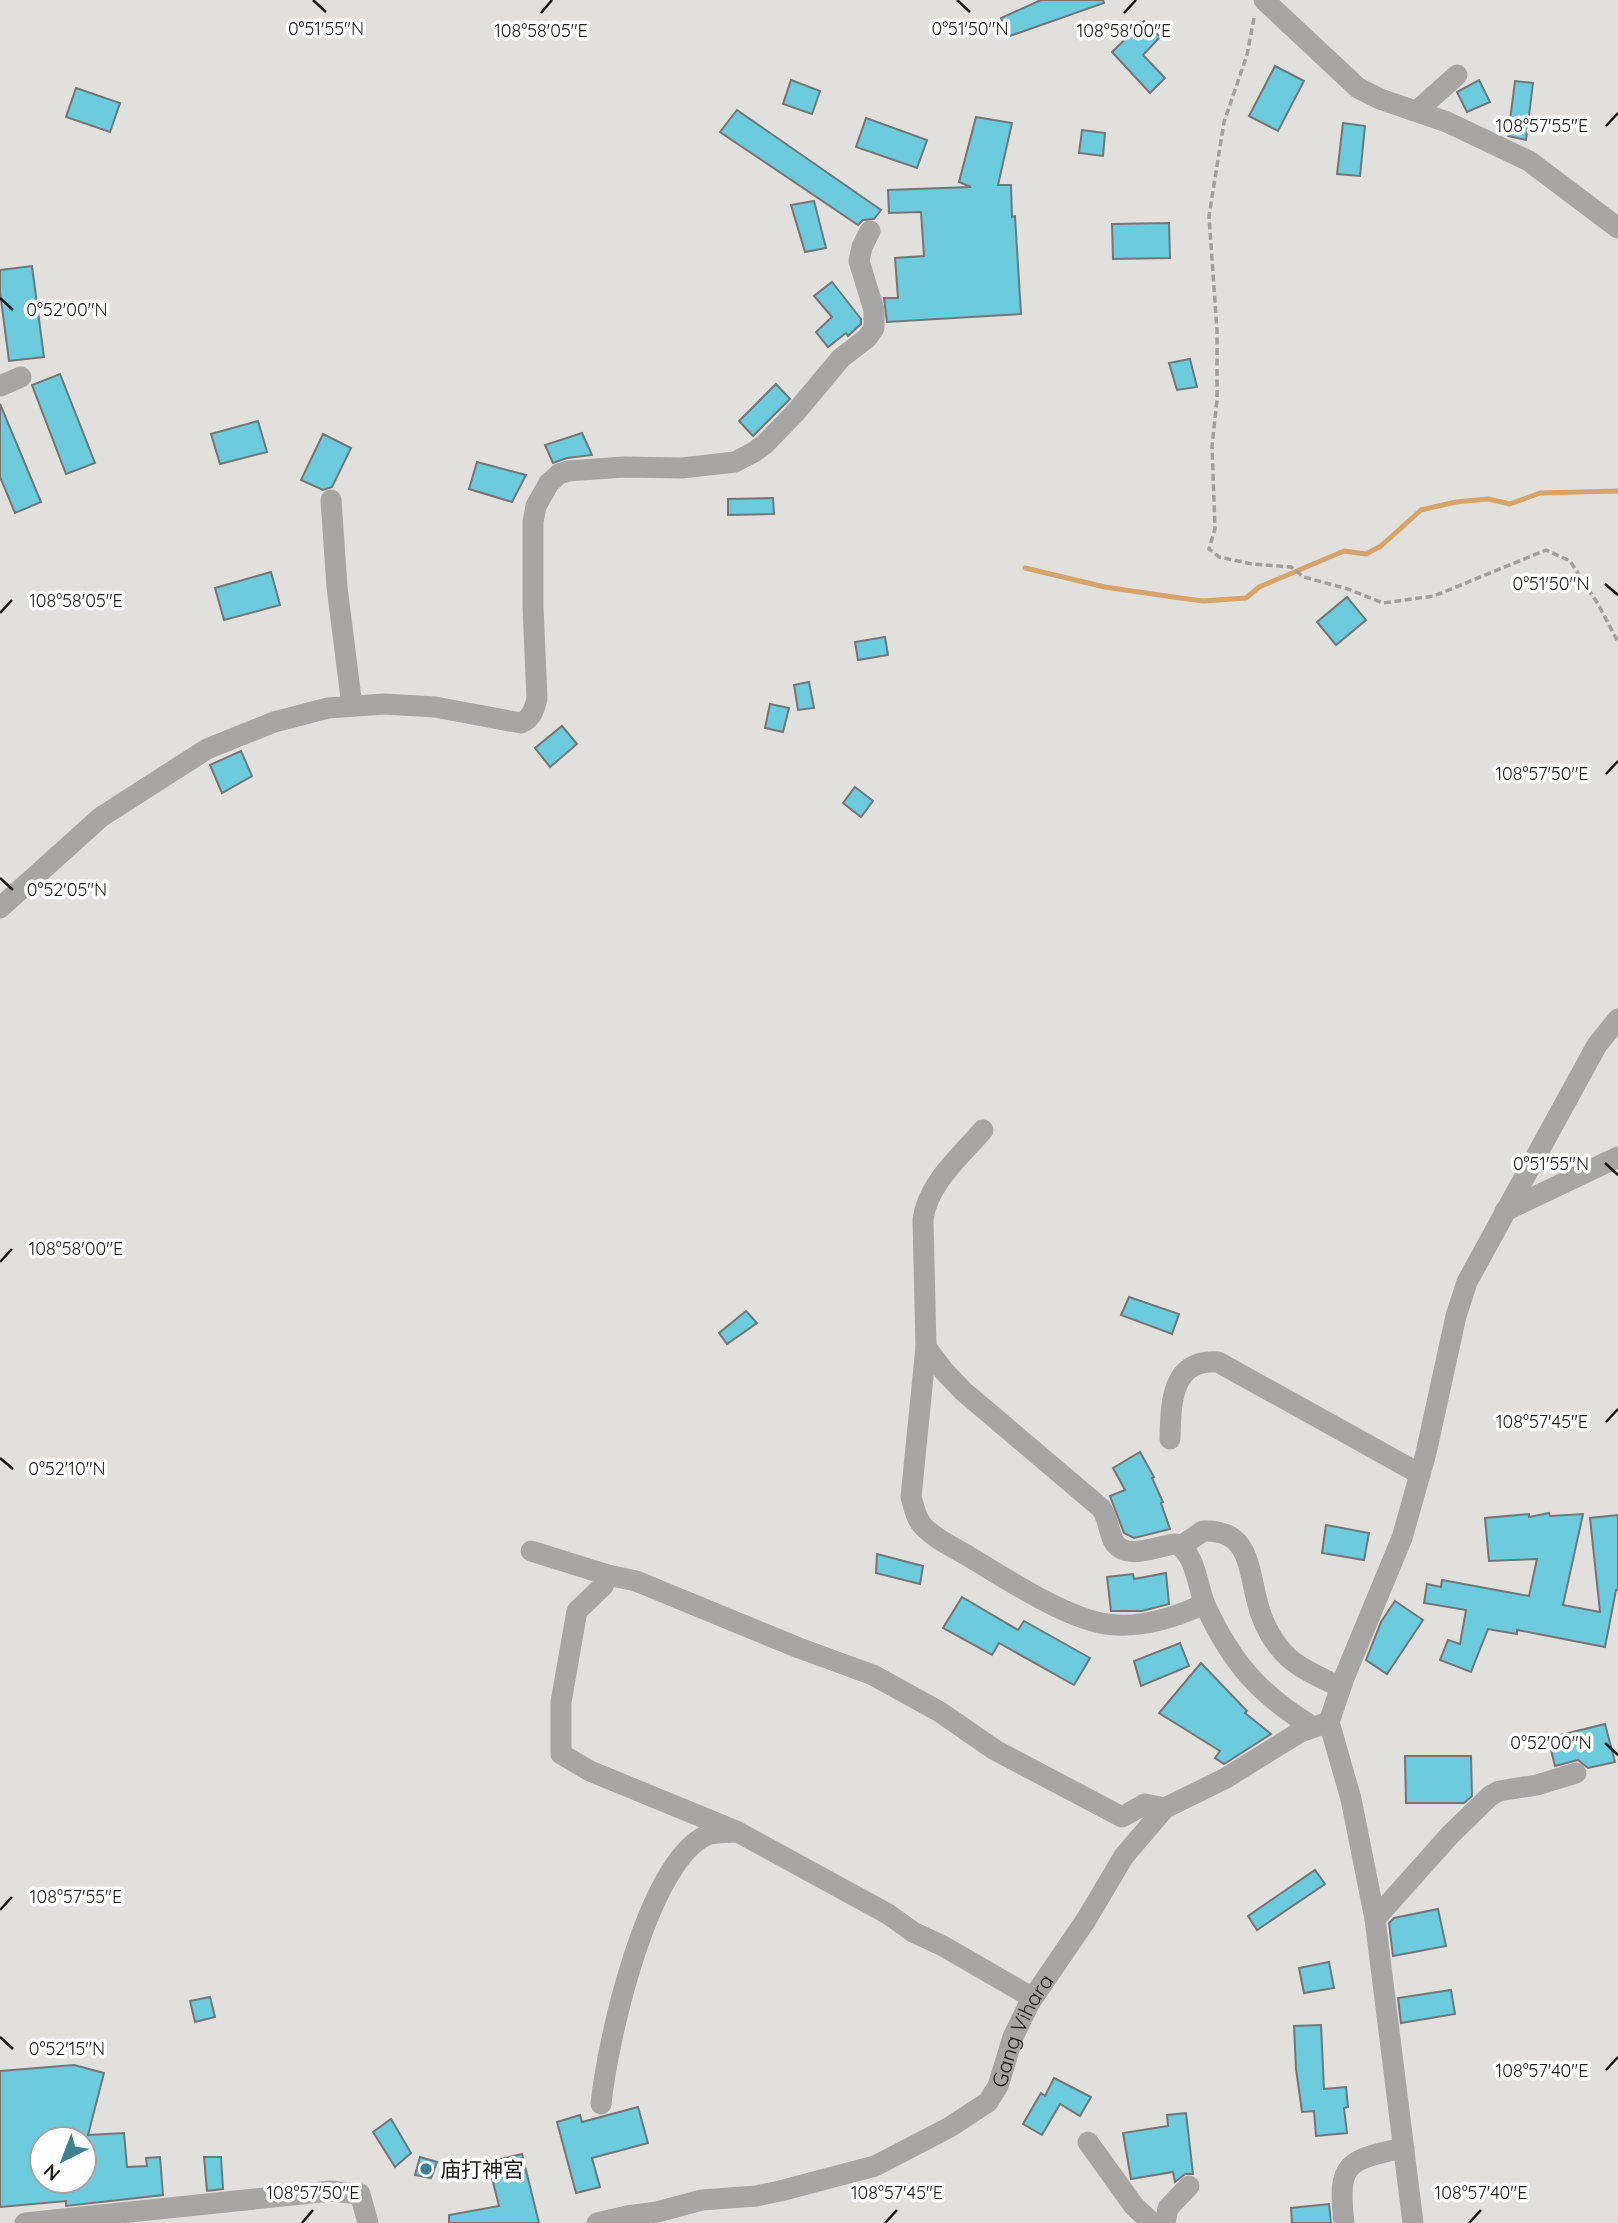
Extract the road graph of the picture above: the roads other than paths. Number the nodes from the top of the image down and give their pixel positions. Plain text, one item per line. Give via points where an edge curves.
1 (1259, 7) edge
2 (1457, 75) dead end
3 (1418, 110) junction
4 (1618, 228) edge
5 (870, 231) dead end
6 (21, 377) dead end
7 (0, 386) edge
8 (331, 500) dead end
9 (352, 706) junction
10 (0, 908) edge
11 (1618, 1019) edge
12 (983, 1130) dead end
13 (1618, 1157) edge
14 (1505, 1211) junction
15 (926, 1347) junction
16 (1170, 1439) dead end
17 (1420, 1474) junction
18 (1181, 1546) junction
19 (531, 1551) dead end
20 (608, 1575) junction
21 (1204, 1604) junction
22 (1340, 1687) junction
23 (1321, 1725) junction
24 (1576, 1773) dead end
25 (1165, 1808) junction
26 (736, 1831) junction
27 (1376, 1919) junction
28 (1030, 2002) junction
29 (601, 2104) dead end
30 (1088, 2142) dead end
31 (1404, 2148) junction
32 (1189, 2186) dead end
33 (223, 2213) edge
34 (25, 2223) edge
35 (368, 2223) edge
36 (597, 2223) edge
37 (1152, 2223) edge
38 (1165, 2223) edge
39 (1344, 2223) edge
40 (1413, 2223) edge

1 - 3 street via 1367,94
2 - 3 street
3 - 4 street via 1529,161
5 - 9 street via 859,261 874,310 872,332 841,358 760,448 734,462 700,467 568,471 545,489 533,522 537,699 528,720 510,722 415,705
6 - 7 street
8 - 9 street
9 - 10 street via 274,722 186,760 93,823
11 - 14 street via 1597,1045
12 - 15 street via 926,1203
13 - 14 street
14 - 17 street via 1467,1282 1456,1316
15 - 18 street via 963,1391 1101,1508 1122,1549
15 - 21 street via 911,1497 922,1526 1004,1578 1085,1619 1107,1624 1145,1623 1179,1616
16 - 17 street via 1176,1385 1200,1362 1218,1362
17 - 22 street via 1402,1538
18 - 21 street via 1188,1554
18 - 22 street via 1203,1531 1227,1534 1238,1542 1250,1566 1261,1613 1279,1648 1308,1672
19 - 20 street
20 - 25 street via 636,1581 873,1675 940,1712 995,1750 1122,1817 1145,1804
20 - 26 street via 577,1611 561,1702 561,1754
21 - 23 street via 1224,1642 1259,1688 1285,1710
22 - 23 street
23 - 25 street, Gang Vihara via 1300,1732 1226,1778
23 - 27 street via 1351,1800
24 - 27 street via 1490,1796
25 - 28 street, Gang Vihara via 1124,1856 1087,1920
26 - 28 street via 1026,1994
26 - 29 street via 709,1834 688,1850 654,1905 615,2018
27 - 31 street
28 - 36 street, Gang Vihara via 988,2102 891,2159 780,2191 702,2200
30 - 37 street via 1134,2206
31 - 39 street via 1359,2159 1347,2170 1341,2191
31 - 40 street
32 - 38 street via 1168,2208
33 - 34 street
33 - 35 street via 331,2191 354,2192 363,2197

